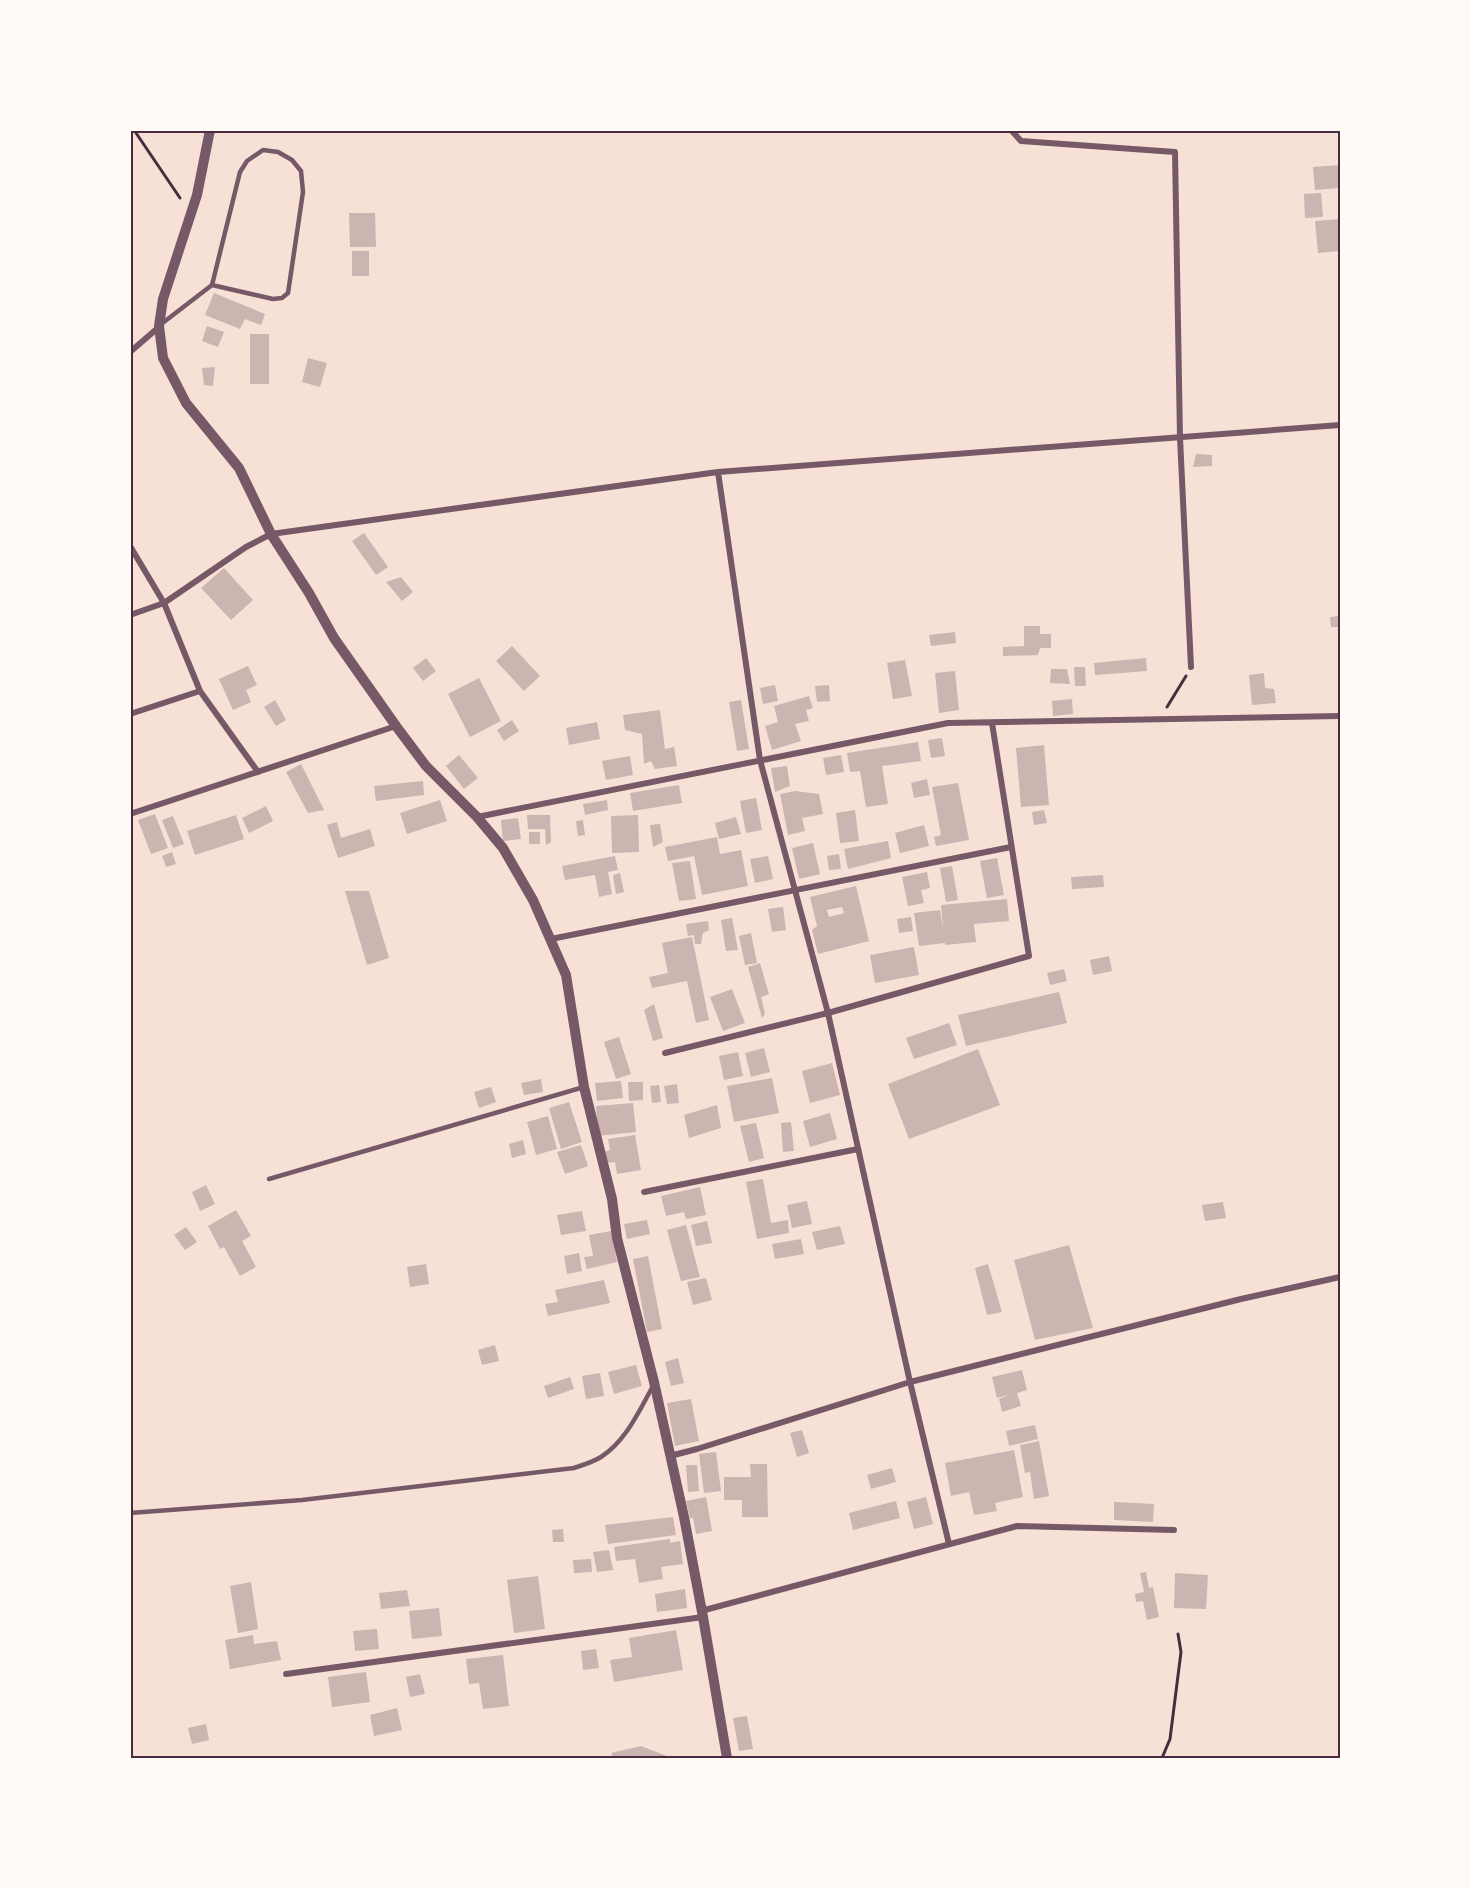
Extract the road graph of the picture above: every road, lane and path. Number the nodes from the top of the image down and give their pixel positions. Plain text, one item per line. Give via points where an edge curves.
1 (210, 130) edge
2 (1011, 130) edge
3 (132, 131) edge
4 (191, 213) junction
5 (212, 285) junction
6 (159, 326) junction
7 (130, 352) edge
8 (1341, 425) edge
9 (1180, 438) junction
10 (718, 472) junction
11 (271, 534) junction
12 (130, 546) edge
13 (164, 603) junction
14 (130, 615) edge
15 (1191, 667) joint
16 (200, 691) junction
17 (130, 714) edge
18 (1341, 716) edge
19 (1160, 719) junction
20 (992, 723) junction
21 (396, 726) junction
22 (760, 760) junction
23 (258, 772) junction
24 (130, 814) edge
25 (477, 817) junction
26 (1011, 848) junction
27 (794, 891) junction
28 (551, 939) junction
29 (828, 1013) junction
30 (665, 1053) dead end
31 (584, 1087) junction
32 (858, 1149) junction
33 (269, 1179) dead end
34 (644, 1192) dead end
35 (1341, 1277) edge
36 (654, 1382) junction
37 (910, 1382) junction
38 (670, 1456) junction
39 (130, 1513) edge
40 (1174, 1530) dead end
41 (949, 1544) junction
42 (702, 1614) junction
43 (1178, 1634) dead end
44 (286, 1674) dead end
45 (727, 1758) edge
46 (1162, 1758) edge

1 - 4 street
2 - 9 street via 1022,141 1175,153
3 - 4 path
4 - 6 street via 163,299
5 - 5 lane via 273,299 288,293 303,192 301,171 278,152 263,150 247,161 240,172
5 - 6 lane
6 - 7 street
6 - 11 street via 163,358 186,403 239,468
8 - 9 street
9 - 10 street
9 - 15 street
10 - 11 street
10 - 22 street
11 - 13 street
11 - 21 street via 334,638
12 - 13 street
13 - 14 street
13 - 16 street
15 - 19 path
16 - 17 street
16 - 23 street
18 - 19 street
19 - 20 street
20 - 22 street via 948,723
20 - 26 street
21 - 23 street
21 - 25 street via 426,766
22 - 25 street
22 - 27 street
23 - 24 street
25 - 28 street via 503,848
26 - 27 street
26 - 29 street via 1029,956
27 - 28 street
27 - 29 street
28 - 31 street via 566,975
29 - 30 street
29 - 32 street
31 - 33 lane
31 - 36 street
32 - 34 street
32 - 37 street
35 - 37 street
36 - 38 street
36 - 39 lane via 622,1438 600,1457 574,1468 302,1500
37 - 38 street
37 - 41 street
38 - 42 street
40 - 41 street via 1017,1526
41 - 42 street
42 - 44 street
42 - 45 street
43 - 46 path via 1181,1652 1170,1739

